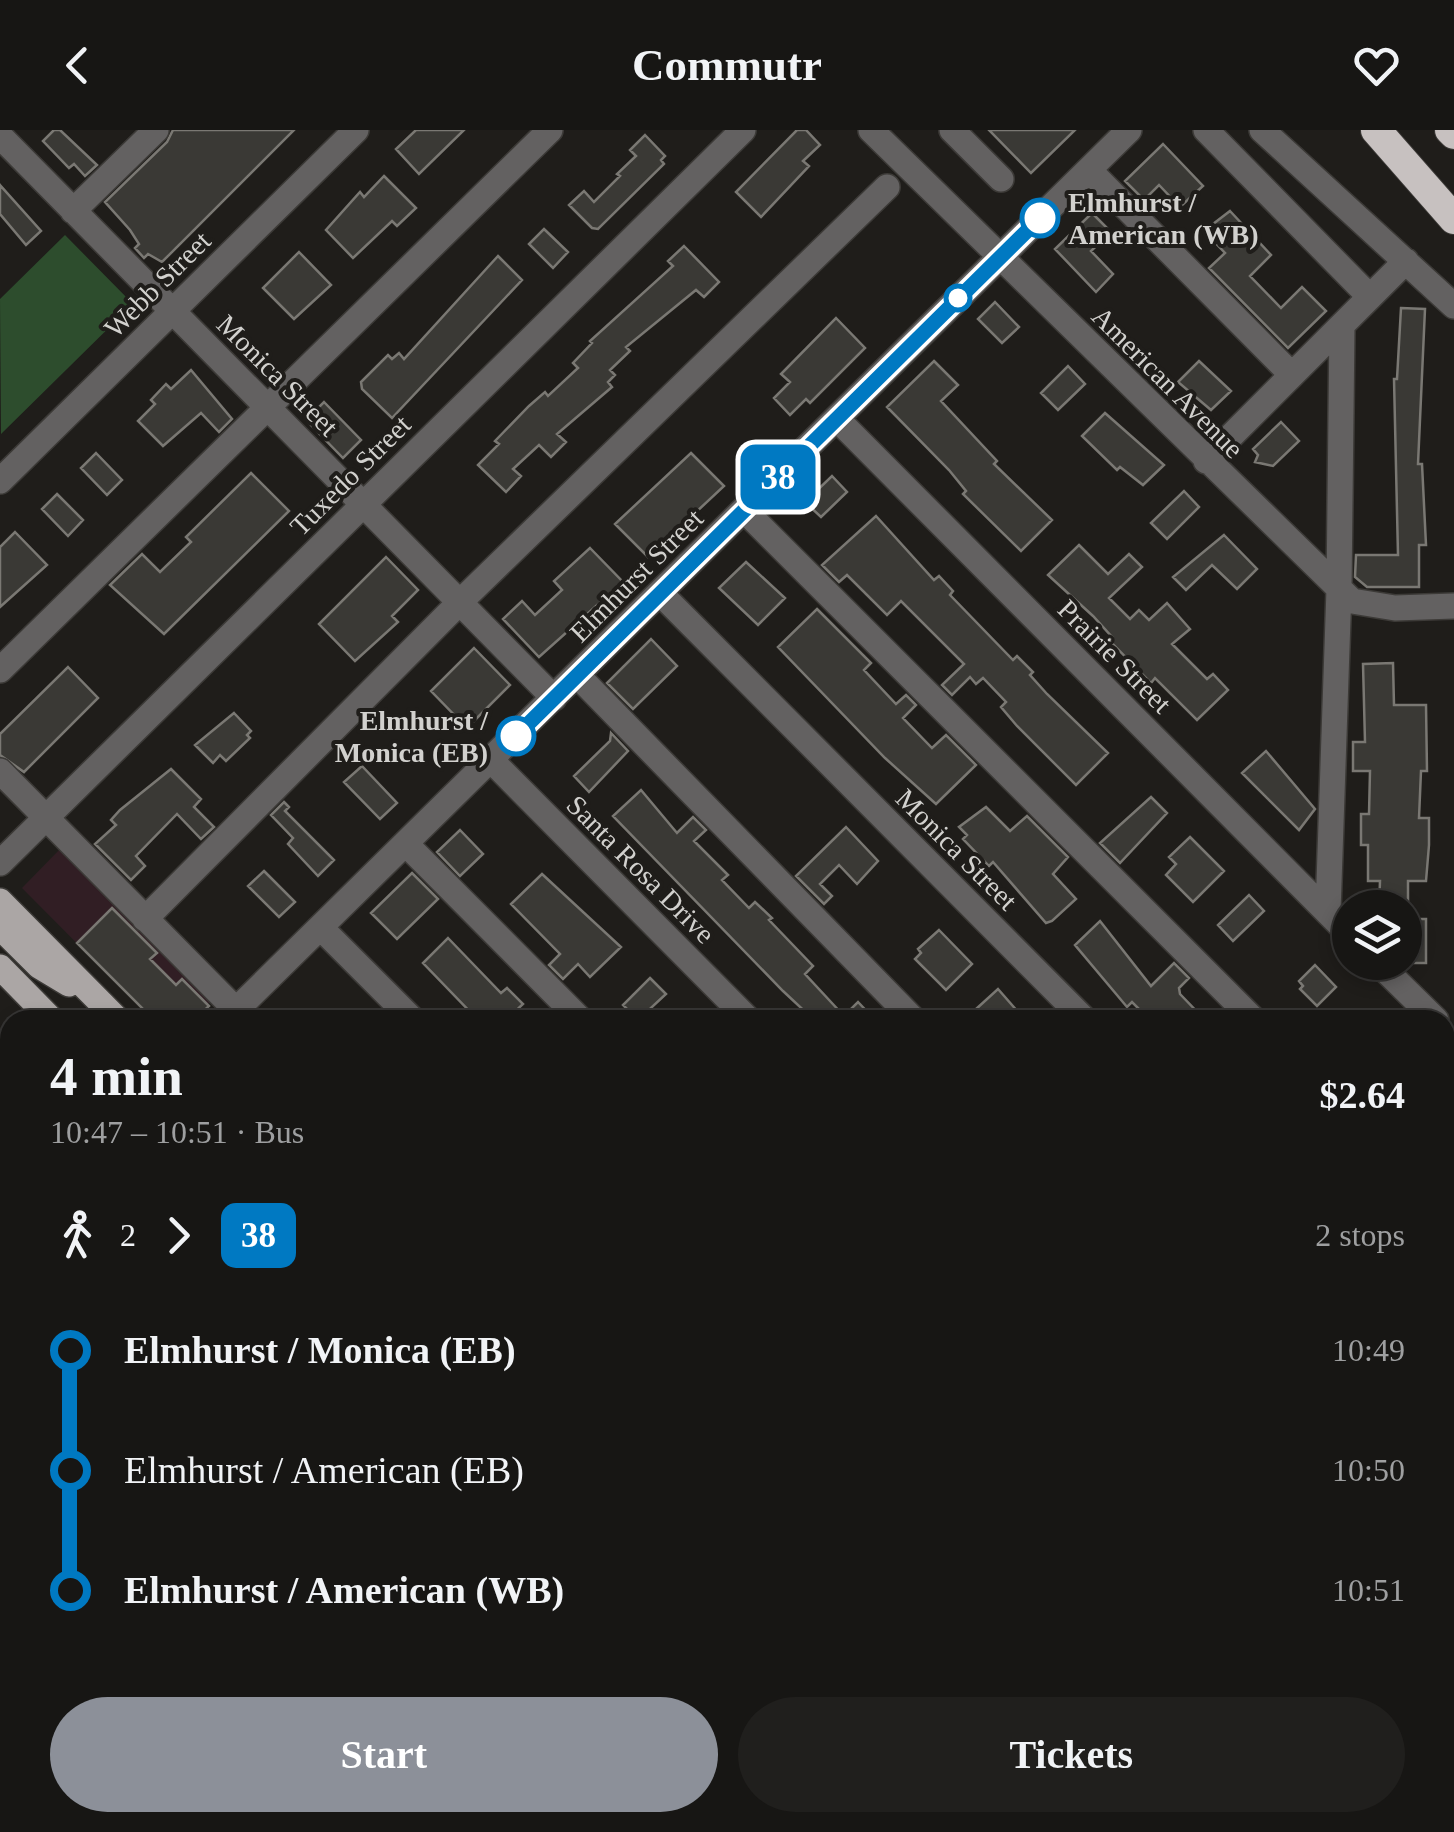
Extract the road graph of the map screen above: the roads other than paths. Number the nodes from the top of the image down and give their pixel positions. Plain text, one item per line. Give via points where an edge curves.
1 (156, 130) edge
2 (356, 130) edge
3 (550, 130) edge
4 (743, 130) edge
5 (952, 130) edge
6 (1129, 130) edge
7 (1206, 130) edge
8 (1262, 130) edge
9 (1376, 130) edge
10 (0, 132) edge
11 (885, 134) edge
12 (1089, 170) junction
13 (1001, 179) dead end
14 (886, 188) dead end
15 (74, 211) junction
16 (1454, 220) edge
17 (999, 257) junction
18 (1406, 261) junction
19 (1370, 298) junction
20 (1454, 306) edge
21 (172, 311) junction
22 (1342, 326) junction
23 (1292, 376) junction
24 (267, 407) junction
25 (837, 419) junction
26 (1206, 461) junction
27 (0, 481) edge
28 (364, 504) junction
29 (744, 510) junction
30 (1340, 590) junction
31 (660, 593) junction
32 (460, 602) junction
33 (1454, 606) edge
34 (0, 670) edge
35 (577, 675) junction
36 (554, 698) junction
37 (491, 760) junction
38 (0, 772) edge
39 (45, 818) junction
40 (406, 844) junction
41 (0, 863) edge
42 (0, 900) edge
43 (1328, 912) junction
44 (1332, 916) edge
45 (145, 919) junction
46 (0, 927) edge
47 (322, 928) junction
48 (0, 967) edge
49 (1395, 980) edge
50 (99, 1001) junction
51 (42, 1010) edge
52 (108, 1010) edge
53 (230, 1010) edge
54 (243, 1010) edge
55 (403, 1010) edge
56 (571, 1010) edge
57 (739, 1010) edge
58 (904, 1010) edge
59 (1075, 1010) edge
60 (1244, 1010) edge
61 (1426, 1010) edge

1 - 15 street
2 - 21 street, Webb Street
3 - 24 street
4 - 28 street, Tuxedo Street
5 - 13 street
6 - 12 street, Elmhurst Street
7 - 19 street
8 - 18 street
9 - 16 highway
10 - 15 street, Monica Street
11 - 17 street, American Avenue
12 - 17 street, Elmhurst Street
12 - 23 street
14 - 32 street
15 - 21 street, Monica Street
17 - 25 street, Elmhurst Street
17 - 26 street, American Avenue
18 - 19 street
18 - 20 street
19 - 22 street
21 - 24 street, Monica Street
21 - 27 street, Webb Street
22 - 23 street
22 - 30 street
23 - 26 street
24 - 28 street, Monica Street
24 - 34 street
25 - 29 street, Elmhurst Street
25 - 43 street, Prairie Street
26 - 30 street, American Avenue
28 - 32 street, Monica Street
28 - 39 street, Tuxedo Street
29 - 31 street, Elmhurst Street
29 - 60 street
30 - 33 street, American Avenue via 1352,600 1395,608
30 - 43 street
31 - 35 street, Elmhurst Street
31 - 59 street, Monica Street
32 - 36 street, Monica Street
32 - 45 street
35 - 36 street, Elmhurst Street
35 - 58 street
36 - 37 street, Elmhurst Street
37 - 40 street, Elmhurst Street
37 - 57 street, Santa Rosa Drive
38 - 39 street
39 - 41 street, Tuxedo Street
39 - 45 street
40 - 47 street, Elmhurst Street
40 - 56 street
42 - 50 main road
43 - 44 street, Prairie Street
45 - 53 street
46 - 50 main road via 39,966
47 - 54 street, Elmhurst Street
47 - 55 street
48 - 51 main road
49 - 61 street
50 - 52 main road

